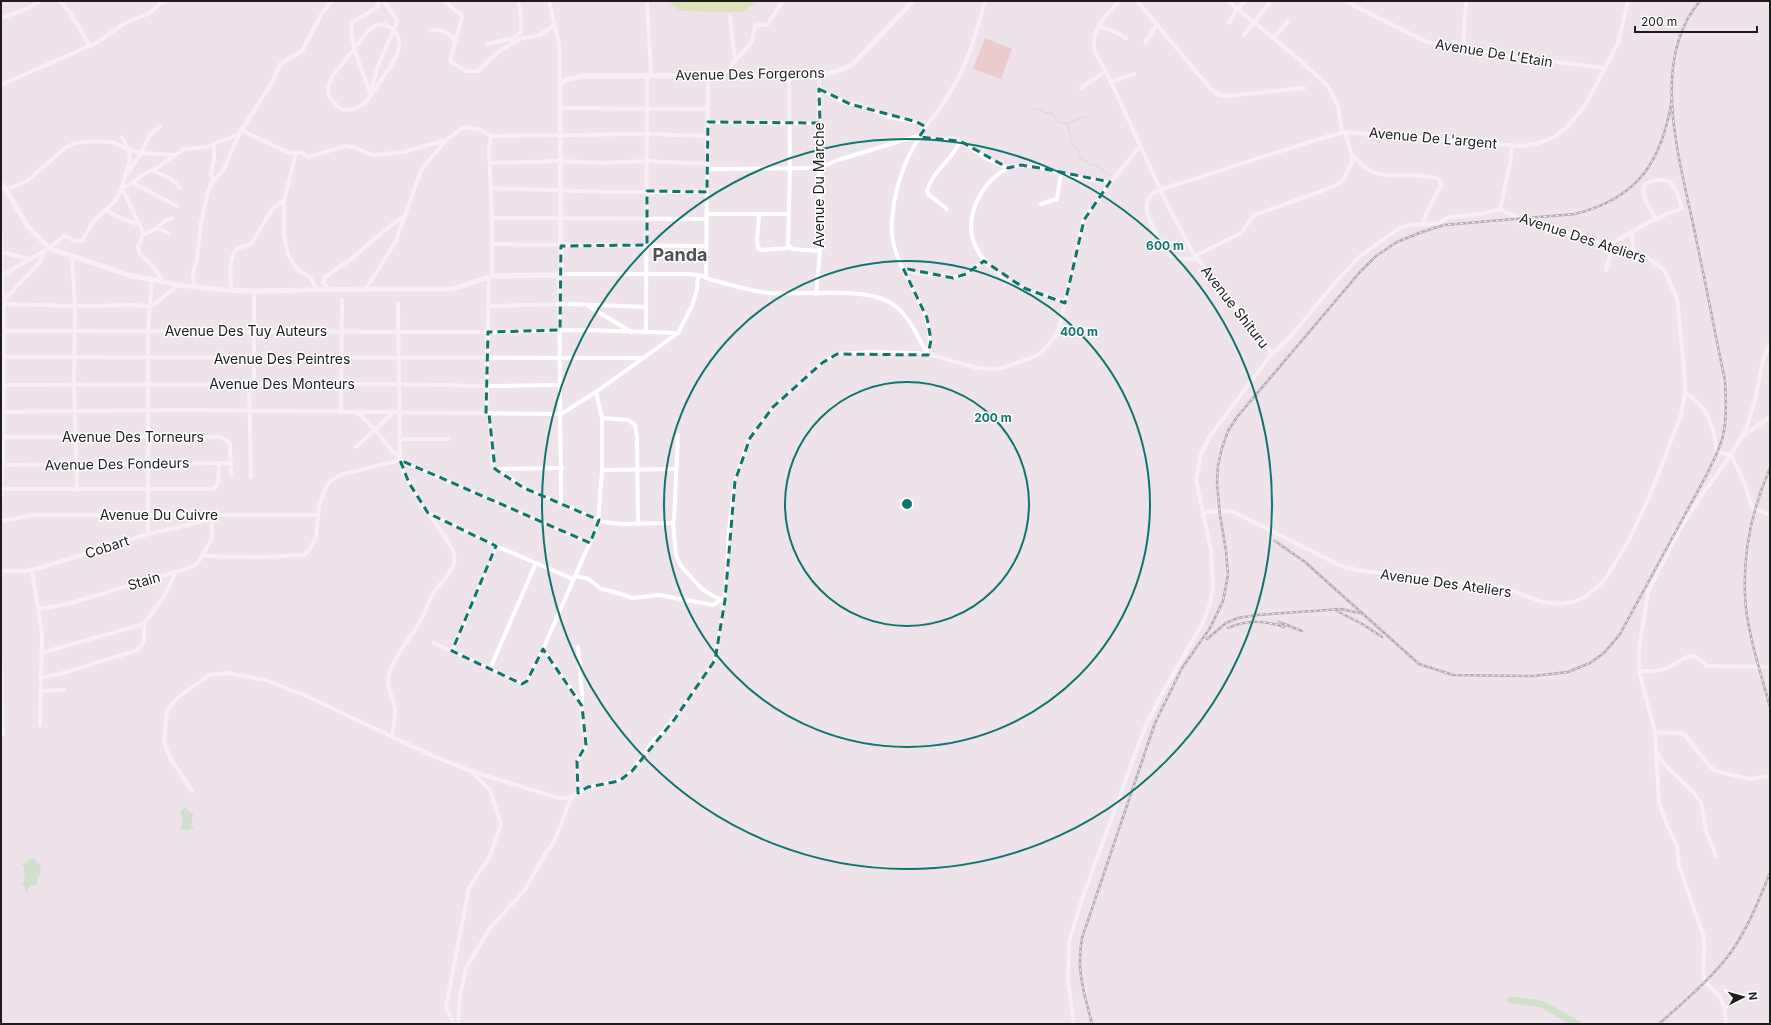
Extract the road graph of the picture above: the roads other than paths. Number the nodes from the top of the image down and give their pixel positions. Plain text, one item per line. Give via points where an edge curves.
1 (40, 1) edge
2 (60, 1) edge
3 (168, 1) edge
4 (332, 1) edge
5 (380, 1) edge
6 (384, 1) edge
7 (444, 1) edge
8 (518, 1) edge
9 (549, 1) edge
10 (647, 1) edge
11 (782, 1) edge
12 (913, 1) edge
13 (985, 1) edge
14 (1120, 1) edge
15 (1137, 1) edge
16 (1228, 1) edge
17 (1245, 1) edge
18 (1271, 1) edge
19 (1466, 1) edge
20 (1628, 1) edge
21 (1347, 2) edge
22 (1237, 9) junction
23 (730, 16) dead end
24 (1, 18) edge
25 (1288, 21) dead end
26 (1254, 22) junction
27 (1229, 23) dead end
28 (555, 25) junction
29 (1157, 25) junction
30 (1099, 26) junction
31 (393, 29) junction
32 (430, 30) dead end
33 (1244, 35) dead end
34 (1126, 38) dead end
35 (1274, 38) junction
36 (1145, 42) dead end
37 (454, 43) junction
38 (487, 44) dead end
39 (90, 46) junction
40 (354, 49) junction
41 (1463, 50) junction
42 (734, 62) junction
43 (1605, 68) junction
44 (1106, 71) junction
45 (1134, 74) dead end
46 (649, 75) junction
47 (726, 76) junction
48 (789, 76) junction
49 (819, 76) junction
50 (708, 77) junction
51 (1110, 82) junction
52 (560, 84) junction
53 (1, 85) edge
54 (1081, 88) dead end
55 (1304, 88) dead end
56 (819, 89) junction
57 (371, 94) junction
58 (560, 108) junction
59 (647, 108) junction
60 (708, 109) junction
61 (708, 122) junction
62 (790, 122) junction
63 (820, 123) junction
64 (160, 126) dead end
65 (926, 127) junction
66 (240, 132) junction
67 (1344, 132) junction
68 (647, 134) junction
69 (560, 135) junction
70 (920, 135) junction
71 (491, 136) junction
72 (708, 136) junction
73 (122, 137) dead end
74 (446, 140) junction
75 (960, 141) junction
76 (214, 144) junction
77 (1512, 145) junction
78 (1140, 146) junction
79 (127, 149) junction
80 (142, 153) junction
81 (296, 153) junction
82 (174, 155) junction
83 (1352, 155) junction
84 (560, 161) junction
85 (647, 161) junction
86 (490, 163) junction
87 (708, 164) junction
88 (790, 168) junction
89 (819, 168) junction
90 (1008, 168) junction
91 (708, 169) junction
92 (152, 170) junction
93 (1061, 173) junction
94 (125, 179) junction
95 (214, 181) junction
96 (1110, 182) junction
97 (133, 183) junction
98 (3, 186) edge
99 (122, 188) junction
100 (180, 188) dead end
101 (491, 188) junction
102 (1160, 188) junction
103 (560, 191) junction
104 (647, 191) junction
105 (707, 192) junction
106 (284, 201) junction
107 (1041, 204) dead end
108 (177, 206) dead end
109 (947, 209) dead end
110 (1501, 209) junction
111 (106, 210) junction
112 (788, 214) junction
113 (759, 215) junction
114 (706, 216) junction
115 (405, 217) junction
116 (172, 218) dead end
117 (492, 218) junction
118 (1656, 218) junction
119 (561, 219) junction
120 (647, 219) junction
121 (139, 224) junction
122 (1423, 224) junction
123 (157, 228) junction
124 (1, 232) edge
125 (1632, 232) junction
126 (170, 233) dead end
127 (143, 235) junction
128 (492, 244) junction
129 (647, 245) junction
130 (561, 246) junction
131 (705, 246) junction
132 (1607, 246) junction
133 (789, 248) junction
134 (47, 249) junction
135 (820, 251) junction
136 (1, 252) edge
137 (1634, 252) junction
138 (1196, 257) junction
139 (72, 258) junction
140 (30, 259) junction
141 (984, 261) junction
142 (1606, 270) dead end
143 (904, 271) junction
144 (559, 274) junction
145 (647, 274) junction
146 (698, 275) junction
147 (2, 276) edge
148 (490, 276) junction
149 (706, 278) junction
150 (152, 280) junction
151 (162, 282) junction
152 (179, 285) junction
153 (194, 287) junction
154 (329, 289) junction
155 (366, 289) junction
156 (231, 290) junction
157 (317, 290) junction
158 (254, 291) junction
159 (816, 294) junction
160 (342, 300) dead end
161 (2, 303) edge
162 (1065, 303) junction
163 (398, 304) dead end
164 (559, 305) junction
165 (586, 305) junction
166 (75, 306) junction
167 (489, 306) junction
168 (150, 307) junction
169 (646, 307) junction
170 (75, 330) junction
171 (148, 330) junction
172 (560, 330) junction
173 (3, 331) edge
174 (254, 331) junction
175 (342, 331) junction
176 (400, 332) junction
177 (488, 332) junction
178 (632, 332) junction
179 (646, 332) junction
180 (678, 333) junction
181 (1770, 343) edge
182 (928, 355) junction
183 (75, 356) junction
184 (1270, 356) junction
185 (2, 357) edge
186 (342, 358) junction
187 (400, 358) junction
188 (560, 358) junction
189 (643, 358) junction
190 (148, 359) junction
191 (254, 359) junction
192 (488, 359) junction
193 (74, 384) junction
194 (148, 384) junction
195 (249, 384) junction
196 (254, 384) junction
197 (2, 385) edge
198 (342, 385) junction
199 (399, 385) junction
200 (560, 385) junction
201 (487, 386) junction
202 (596, 392) junction
203 (1685, 393) junction
204 (149, 410) junction
205 (75, 411) junction
206 (249, 411) junction
207 (397, 411) junction
208 (2, 412) edge
209 (341, 412) junction
210 (356, 412) junction
211 (488, 414) junction
212 (561, 414) junction
213 (1770, 417) edge
214 (602, 418) junction
215 (375, 430) junction
216 (678, 436) dead end
217 (1743, 436) junction
218 (2, 437) edge
219 (76, 437) junction
220 (148, 437) junction
221 (399, 439) junction
222 (449, 439) dead end
223 (356, 447) dead end
224 (1731, 455) junction
225 (400, 459) junction
226 (148, 463) junction
227 (219, 463) junction
228 (231, 463) junction
229 (2, 465) edge
230 (76, 466) junction
231 (562, 468) junction
232 (498, 469) junction
233 (638, 469) junction
234 (676, 469) junction
235 (602, 470) junction
236 (231, 474) dead end
237 (251, 477) dead end
238 (2, 489) edge
239 (77, 490) junction
240 (148, 490) junction
241 (1, 500) edge
242 (561, 504) junction
243 (1204, 512) junction
244 (428, 513) junction
245 (317, 515) junction
246 (1770, 515) edge
247 (148, 516) junction
248 (212, 517) junction
249 (598, 520) junction
250 (1, 521) edge
251 (673, 523) junction
252 (638, 524) junction
253 (148, 534) junction
254 (590, 543) junction
255 (496, 546) junction
256 (202, 556) junction
257 (536, 563) junction
258 (1, 570) edge
259 (32, 570) junction
260 (176, 572) junction
261 (574, 578) junction
262 (723, 600) junction
263 (39, 609) junction
264 (144, 624) junction
265 (434, 642) dead end
266 (578, 647) dead end
267 (543, 649) junction
268 (452, 651) junction
269 (41, 654) junction
270 (1, 660) edge
271 (1770, 667) edge
272 (1, 668) edge
273 (490, 669) junction
274 (1639, 671) junction
275 (40, 678) junction
276 (64, 690) dead end
277 (40, 691) junction
278 (1, 706) edge
279 (582, 706) junction
280 (40, 725) dead end
281 (1655, 732) junction
282 (3, 734) dead end
283 (392, 736) junction
284 (1657, 753) junction
285 (471, 771) junction
286 (1770, 776) edge
287 (192, 791) dead end
288 (578, 793) junction
289 (571, 798) dead end
290 (1716, 856) dead end
291 (454, 1024) edge
292 (458, 1024) edge
293 (1074, 1024) edge
294 (1726, 1024) edge

1 - 24 street
2 - 39 street
3 - 39 street via 145,15 125,22
4 - 66 street via 322,13 302,51 280,64 273,81
5 - 40 street via 376,8 351,25
6 - 31 street via 397,22
7 - 37 street via 461,16
8 - 38 street via 521,32 512,39
9 - 28 street
10 - 46 street
11 - 42 street via 767,24 755,26 752,42
12 - 49 street, Avenue Des Forgerons via 854,63 847,68
13 - 65 street via 962,70 945,101
14 - 30 street, Avenue Shituru
15 - 29 street
16 - 22 street
17 - 22 street
18 - 26 street
19 - 41 street
20 - 43 street, Avenue De L'argent via 1618,43
21 - 41 street, Avenue De L'Etain via 1427,42
22 - 26 street
22 - 27 street
23 - 42 street
25 - 35 street
26 - 33 street
26 - 35 street
28 - 37 street via 539,35 510,44 478,71 466,71 450,62
28 - 52 street via 559,44
29 - 36 street
29 - 55 street via 1210,88 1219,95
30 - 34 street
30 - 44 street, Avenue Shituru via 1094,35 1094,48
31 - 40 street via 383,24 376,25 365,34
31 - 57 street via 375,73
31 - 57 street via 398,39 398,54
32 - 37 street via 436,29 446,33 451,36
35 - 67 street via 1331,90
39 - 53 street
40 - 57 street
40 - 57 street via 331,78 329,96 340,109 351,109 360,107
41 - 43 street, Avenue De L'Etain
42 - 47 street
43 - 77 street, Avenue De L'argent via 1586,104 1563,131 1539,143
44 - 51 street, Avenue Shituru
44 - 54 street
45 - 51 street
46 - 50 street, Avenue Des Forgerons
46 - 52 street, Avenue Des Forgerons via 582,76
46 - 59 street
47 - 48 street, Avenue Des Forgerons
47 - 50 street, Avenue Des Forgerons
48 - 49 street, Avenue Des Forgerons
48 - 62 street
49 - 56 street, Avenue Du Marche
50 - 60 street
51 - 78 street, Avenue Shituru
52 - 58 street
56 - 63 street, Avenue Du Marche
56 - 65 street via 846,103 863,106 889,117 918,122
58 - 59 street
58 - 69 street
59 - 60 street
59 - 68 street
60 - 61 street
61 - 62 street
61 - 72 street
62 - 63 street
62 - 88 street
63 - 89 street, Avenue Du Marche
64 - 80 street via 150,135
65 - 70 street
66 - 76 street
66 - 81 street
66 - 95 street via 224,169
67 - 77 street, Avenue De L'argent
67 - 83 street
67 - 102 street, Avenue De L'argent
68 - 69 street
68 - 72 street
68 - 85 street
69 - 71 street
69 - 84 street
70 - 75 street
70 - 89 street
70 - 143 street via 902,173 893,210 891,235
71 - 74 street via 481,130 464,127
71 - 86 street
72 - 87 street
73 - 79 street
74 - 81 street via 383,155 373,155 345,146 309,157 300,152
74 - 115 street via 421,170
75 - 90 street via 987,159
75 - 109 street via 935,175 927,191
76 - 82 street via 184,149
76 - 95 street via 211,174
77 - 110 street, Avenue Des Ateliers
78 - 96 street
78 - 102 street, Avenue Shituru
79 - 80 street
79 - 94 street via 130,160
79 - 98 street via 113,142 75,143 65,148 27,181
80 - 82 street
80 - 94 street
81 - 106 street
82 - 92 street
83 - 122 street via 1372,172 1422,175 1439,179 1440,185
83 - 138 street via 1347,173 1336,185 1254,215 1242,233
84 - 85 street
84 - 86 street
84 - 103 street
85 - 87 street
85 - 104 street
86 - 101 street
87 - 91 street
88 - 89 street
88 - 91 street
88 - 112 street
89 - 135 street, Avenue Du Marche
90 - 93 street via 1021,165
90 - 141 street via 981,192 973,213 972,236
91 - 105 street
92 - 97 street
92 - 100 street via 172,179
93 - 96 street
93 - 107 street via 1058,199
94 - 99 street
95 - 153 street via 208,191 202,215 193,272
96 - 162 street via 1084,220
97 - 99 street
97 - 108 street
98 - 134 street via 28,227
99 - 111 street
99 - 121 street
101 - 103 street
101 - 117 street
102 - 138 street, Avenue Shituru
102 - 138 street via 1151,195 1146,204 1160,242 1173,257
103 - 104 street
103 - 119 street
104 - 105 street
104 - 120 street
105 - 114 street
106 - 156 street via 273,208 251,244 238,248 235,252 230,269
106 - 157 street via 284,235 288,255 298,270 310,277
110 - 122 street
110 - 132 street, Avenue Des Ateliers via 1517,218
111 - 121 street via 122,219
111 - 134 street via 94,222 82,241 64,236
112 - 113 street
112 - 133 street
113 - 114 street
113 - 133 street via 756,240 758,248
114 - 120 street
114 - 131 street
115 - 154 street via 390,225 325,277 323,282
115 - 155 street via 396,241
116 - 123 street
117 - 119 street
117 - 128 street
118 - 118 street via 1682,208 1672,182 1667,180 1651,181 1643,188 1644,196
118 - 125 street
119 - 120 street
119 - 130 street
120 - 129 street
121 - 127 street
122 - 184 street via 1398,229 1359,257
123 - 126 street
123 - 127 street
124 - 136 street
125 - 132 street
125 - 137 street
127 - 151 street via 138,247 140,254 154,267
128 - 130 street
128 - 148 street
129 - 130 street
129 - 131 street
129 - 145 street
130 - 144 street
131 - 149 street
132 - 137 street, Avenue Des Ateliers
132 - 142 street via 1610,256
133 - 135 street
134 - 139 street
134 - 140 street
134 - 161 street via 40,262
135 - 159 street, Avenue Du Marche
136 - 140 street
136 - 147 street
137 - 203 street, Avenue Des Ateliers via 1656,262 1665,271 1672,285 1677,299
138 - 184 street, Avenue Shituru via 1264,341 1270,350
139 - 150 street
139 - 166 street
140 - 147 street
141 - 143 street via 966,274 953,278
141 - 162 street via 997,273 1024,288
143 - 182 street via 927,318 931,340
144 - 145 street
144 - 148 street
144 - 164 street
145 - 146 street
145 - 169 street
146 - 149 street
146 - 180 street via 692,306
147 - 161 street
148 - 155 street via 452,289
148 - 167 street
149 - 159 street via 764,292
150 - 151 street
150 - 168 street
151 - 152 street
152 - 153 street
152 - 168 street
153 - 156 street
154 - 155 street
154 - 157 street
156 - 158 street
157 - 158 street
158 - 174 street
159 - 182 street via 867,294 885,300 907,317
160 - 175 street
161 - 166 street
161 - 173 street
162 - 182 street via 1059,329 1054,338 1045,350 1031,358 1004,368 988,370
163 - 176 street
164 - 165 street
164 - 167 street
164 - 172 street
165 - 169 street
165 - 178 street
166 - 168 street
166 - 170 street
167 - 177 street
168 - 171 street
169 - 179 street
170 - 171 street, Avenue Des Tuy Auteurs
170 - 173 street, Avenue Des Tuy Auteurs
170 - 183 street
171 - 174 street, Avenue Des Tuy Auteurs
171 - 190 street
172 - 177 street, Avenue Des Tuy Auteurs
172 - 178 street, Avenue Des Tuy Auteurs
172 - 188 street
173 - 185 street
174 - 175 street, Avenue Des Tuy Auteurs
174 - 191 street
175 - 176 street, Avenue Des Tuy Auteurs
175 - 186 street
176 - 177 street, Avenue Des Tuy Auteurs
176 - 187 street
177 - 192 street
178 - 179 street, Avenue Des Tuy Auteurs
179 - 180 street, Avenue Des Tuy Auteurs
180 - 189 street
181 - 217 street
182 - 262 street via 881,352 837,354 822,363 769,413 750,438 742,457 733,493
183 - 185 street, Avenue Des Peintres
183 - 190 street, Avenue Des Peintres
183 - 193 street
184 - 243 street, Avenue Shituru via 1207,441 1201,454 1196,480
185 - 197 street
186 - 187 street, Avenue Des Peintres
186 - 191 street, Avenue Des Peintres
186 - 198 street
187 - 192 street, Avenue Des Peintres
187 - 199 street
188 - 189 street, Avenue Des Peintres
188 - 192 street, Avenue Des Peintres
188 - 200 street
189 - 202 street
190 - 191 street, Avenue Des Peintres
190 - 194 street
191 - 196 street
192 - 201 street
193 - 194 street, Avenue Des Monteurs
193 - 197 street, Avenue Des Monteurs
193 - 205 street
194 - 195 street, Avenue Des Monteurs
194 - 204 street
195 - 196 street, Avenue Des Monteurs
195 - 206 street
196 - 198 street, Avenue Des Monteurs
197 - 208 street
198 - 199 street, Avenue Des Monteurs
198 - 209 street
199 - 201 street, Avenue Des Monteurs
199 - 207 street
200 - 201 street, Avenue Des Monteurs
200 - 212 street
201 - 211 street
202 - 212 street
202 - 214 street
203 - 224 street via 1695,398 1712,424 1717,452
203 - 243 street, Avenue Des Ateliers via 1681,415 1666,455 1628,542 1604,582 1585,597 1573,602 1542,602 1498,587 1343,567 1241,515 1229,511
204 - 205 street
204 - 206 street
204 - 220 street
205 - 208 street
205 - 219 street
206 - 209 street
206 - 237 street
207 - 210 street
207 - 211 street
207 - 215 street
207 - 221 street
208 - 218 street
209 - 210 street
210 - 215 street
211 - 212 street
211 - 232 street via 493,464 495,469
212 - 231 street
213 - 217 street
214 - 233 street via 628,420 635,425
214 - 235 street
215 - 223 street
215 - 225 street
216 - 234 street
217 - 224 street
218 - 219 street, Avenue Des Torneurs
218 - 229 street
219 - 220 street, Avenue Des Torneurs
219 - 230 street
220 - 226 street
220 - 228 street, Avenue Des Torneurs via 221,437 230,443
221 - 222 street
221 - 225 street
224 - 246 street via 1745,484 1751,505 1754,509
224 - 274 street via 1680,529 1648,592 1639,650
225 - 244 street via 403,472
225 - 245 street via 335,478 324,491
225 - 254 street
226 - 227 street, Avenue Des Fondeurs
226 - 230 street, Avenue Des Fondeurs
226 - 240 street
227 - 228 street, Avenue Des Fondeurs
227 - 240 street via 218,484 213,489
228 - 236 street, Avenue Des Torneurs
229 - 230 street, Avenue Des Fondeurs
229 - 238 street
230 - 239 street
231 - 232 street
231 - 242 street
232 - 242 street via 524,488
233 - 234 street
233 - 235 street
233 - 252 street
234 - 251 street
235 - 249 street
238 - 239 street
238 - 241 street
239 - 240 street
240 - 247 street
242 - 249 street
243 - 293 street via 1213,568 1213,588 1209,607 1145,727 1081,902 1069,942 1069,1000
244 - 255 street
244 - 283 street via 451,546 455,561 434,592 419,624 403,647 389,675 388,690 395,712
245 - 248 street, Avenue Du Cuivre
245 - 256 street via 316,537 310,550 304,555
247 - 248 street, Avenue Du Cuivre
247 - 250 street, Avenue Du Cuivre via 34,515
247 - 253 street
248 - 253 street, Cobart
248 - 256 street, Stain via 212,534
249 - 252 street via 610,524
249 - 254 street
251 - 252 street
251 - 262 street via 676,555 680,565 702,589
253 - 259 street, Cobart
254 - 261 street
255 - 257 street
255 - 268 street
256 - 260 street, Stain via 192,567
257 - 261 street
257 - 273 street
258 - 259 street, Cobart
259 - 263 street
260 - 263 street, Stain via 67,604
260 - 264 street via 165,595
261 - 262 street via 589,579 601,589 633,598 659,596 713,605
261 - 267 street
262 - 288 street via 714,660 682,709 628,774 619,781 588,787
263 - 269 street
264 - 269 street
264 - 275 street via 144,642 138,650
265 - 268 street
266 - 279 street
267 - 273 street via 525,684
267 - 279 street
268 - 273 street
269 - 275 street
270 - 272 street
271 - 274 street via 1707,666 1698,657 1692,656 1667,668
272 - 278 street
274 - 281 street
275 - 277 street
276 - 277 street
277 - 280 street
278 - 282 street
279 - 288 street via 586,745 577,761
281 - 284 street
281 - 286 street via 1685,735 1710,767 1716,770 1749,779
283 - 285 street
283 - 287 street via 302,694 265,680 227,673 209,675 176,700 167,711 164,742 169,756
284 - 290 street via 1701,803 1706,831
284 - 294 street via 1659,803 1676,846 1679,866 1704,934 1705,981 1720,996
285 - 288 street via 558,798 567,798
285 - 291 street via 490,790 501,824 490,856 469,888 446,1007
289 - 292 street via 554,842 524,891 490,928 466,968

